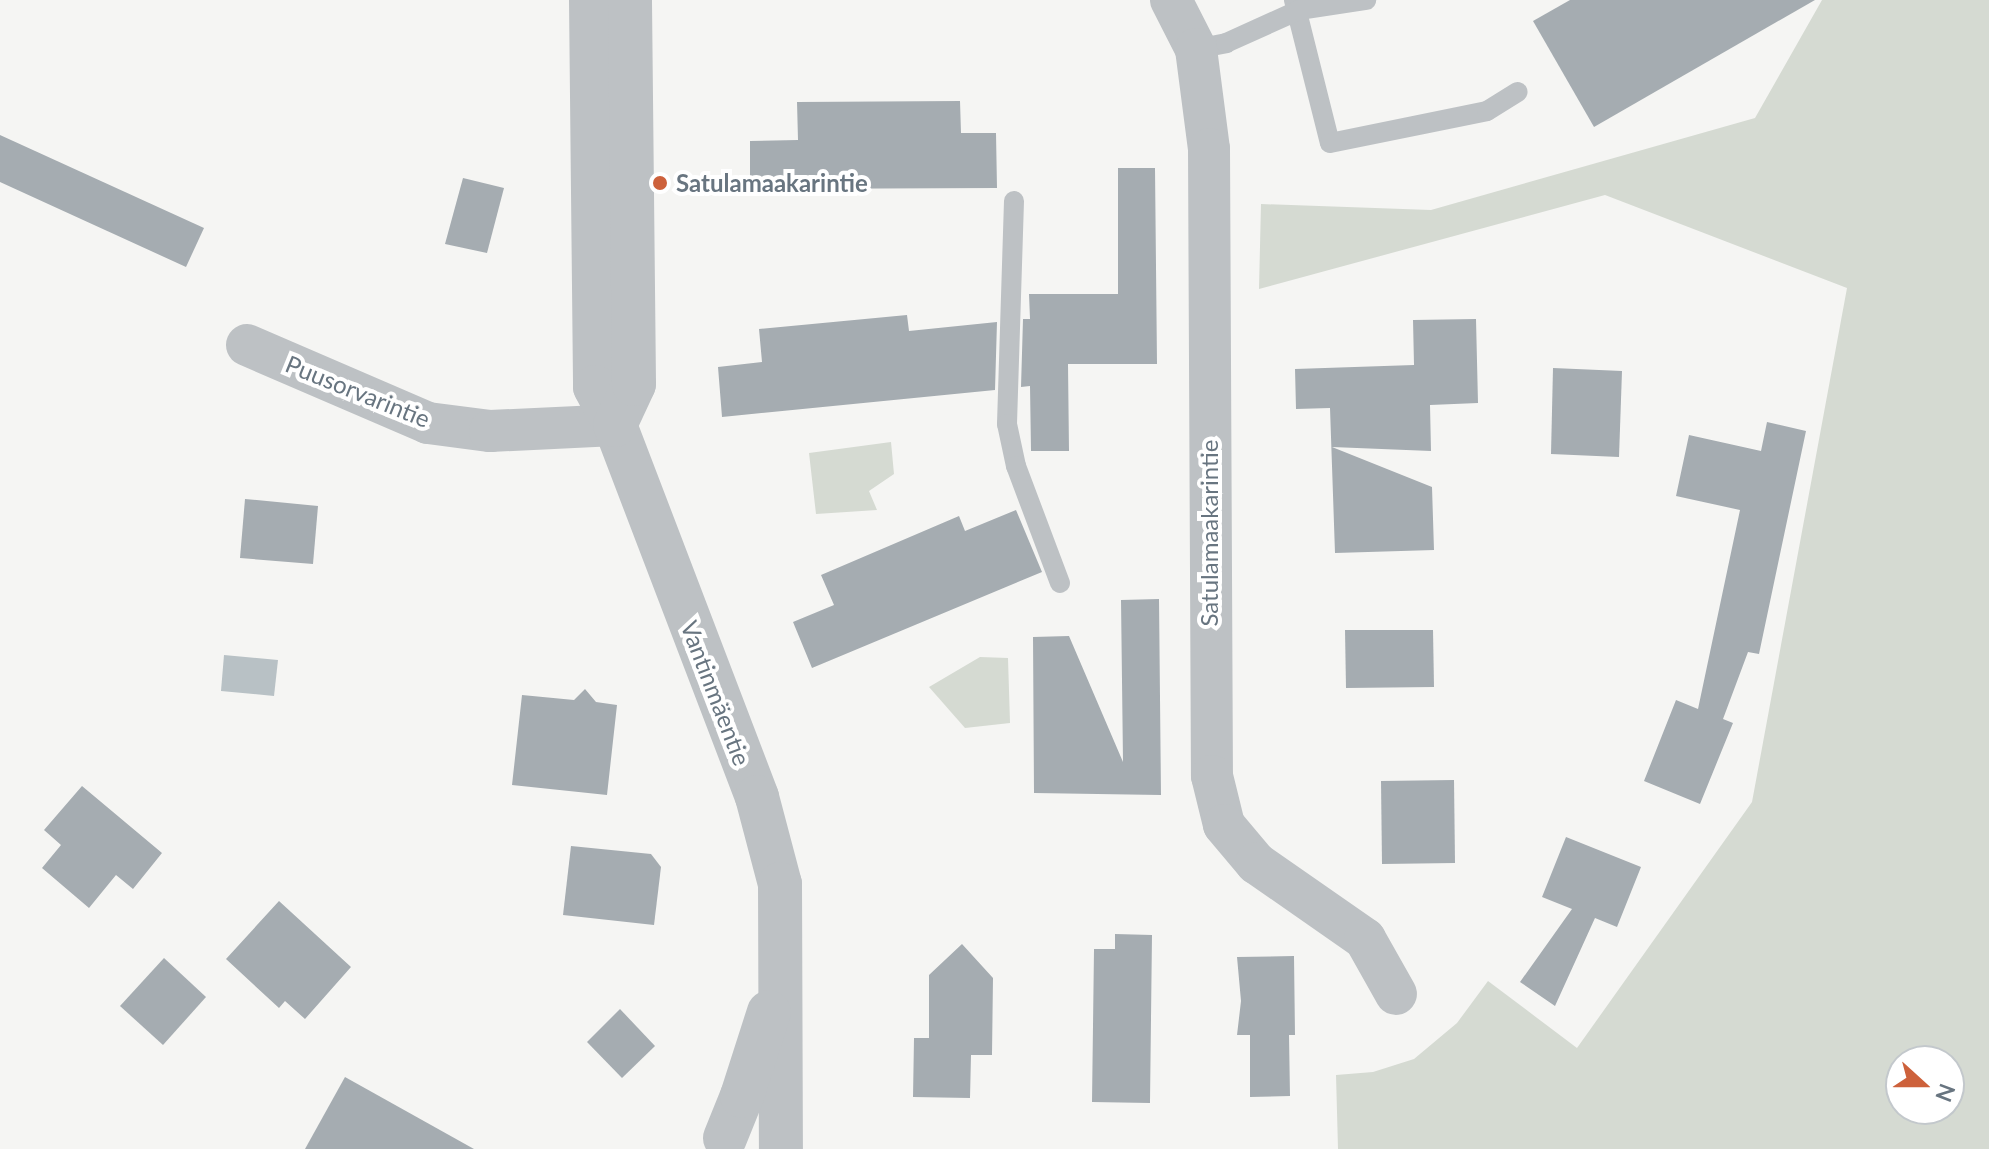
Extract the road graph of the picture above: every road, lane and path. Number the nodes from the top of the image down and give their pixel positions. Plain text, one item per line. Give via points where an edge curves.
1 (591, 0) edge
2 (630, 0) edge
3 (1171, 0) edge
4 (1366, 0) edge
5 (1296, 5) edge
6 (1196, 49) junction
7 (1518, 92) dead end
8 (1014, 201) dead end
9 (247, 345) dead end
10 (615, 425) junction
11 (1060, 583) dead end
12 (782, 967) junction
13 (1396, 994) dead end
14 (713, 1144) edge
15 (780, 1149) edge

1 - 10 street, Vantinmäentie via 595,387
2 - 10 street via 634,384
3 - 6 street, Satulamaakarintie
4 - 5 lane
5 - 6 lane via 1226,43
5 - 7 lane via 1330,143 1487,111
6 - 13 street, Satulamaakarintie via 1209,149 1212,776 1224,825 1256,863 1365,939
8 - 11 lane via 1007,424 1016,466
9 - 10 street, Puusorvarintie via 428,423 490,431
10 - 12 street, Vantinmäentie via 757,797 780,884
12 - 14 street, Vantinmäentie via 742,1096
12 - 15 street, Vantinmäentie
14 - 15 street via 744,1136

